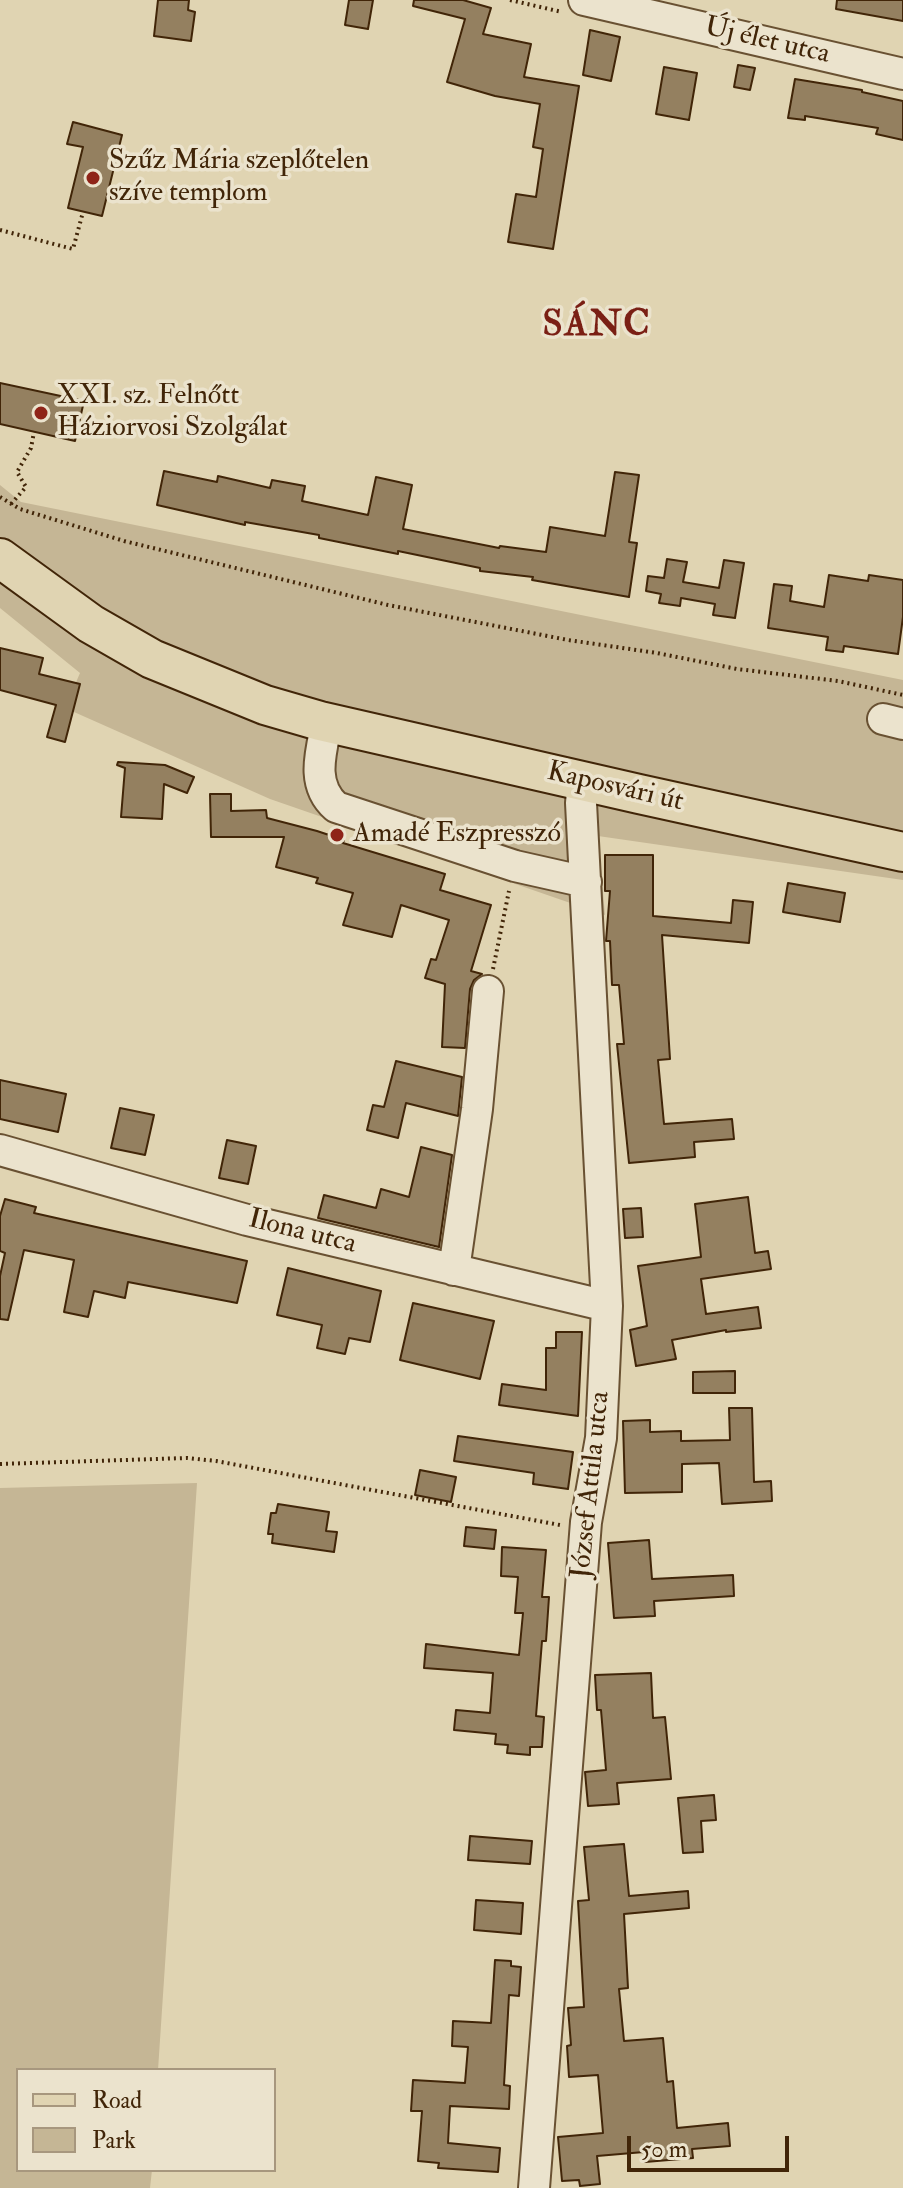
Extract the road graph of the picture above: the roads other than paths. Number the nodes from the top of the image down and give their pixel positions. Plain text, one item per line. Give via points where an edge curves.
1 (584, 0) edge
2 (903, 74) edge
3 (0, 558) edge
4 (327, 722) junction
5 (583, 781) junction
6 (903, 852) edge
7 (586, 882) junction
8 (488, 991) road end
9 (0, 1150) edge
10 (454, 1270) junction
11 (607, 1306) junction
12 (534, 2188) edge

1 - 2 street, Új élet utca
3 - 4 main road, Kaposvári út via 91,624 152,659 265,705
4 - 5 main road, Kaposvári út
4 - 7 street via 320,777 322,791 336,807 515,866
5 - 6 main road, Kaposvári út
5 - 7 street, József Attila utca
7 - 11 street, József Attila utca
8 - 10 street
9 - 10 street, Ilona utca via 247,1220
10 - 11 street, Ilona utca
11 - 12 street, József Attila utca via 601,1438 586,1522

